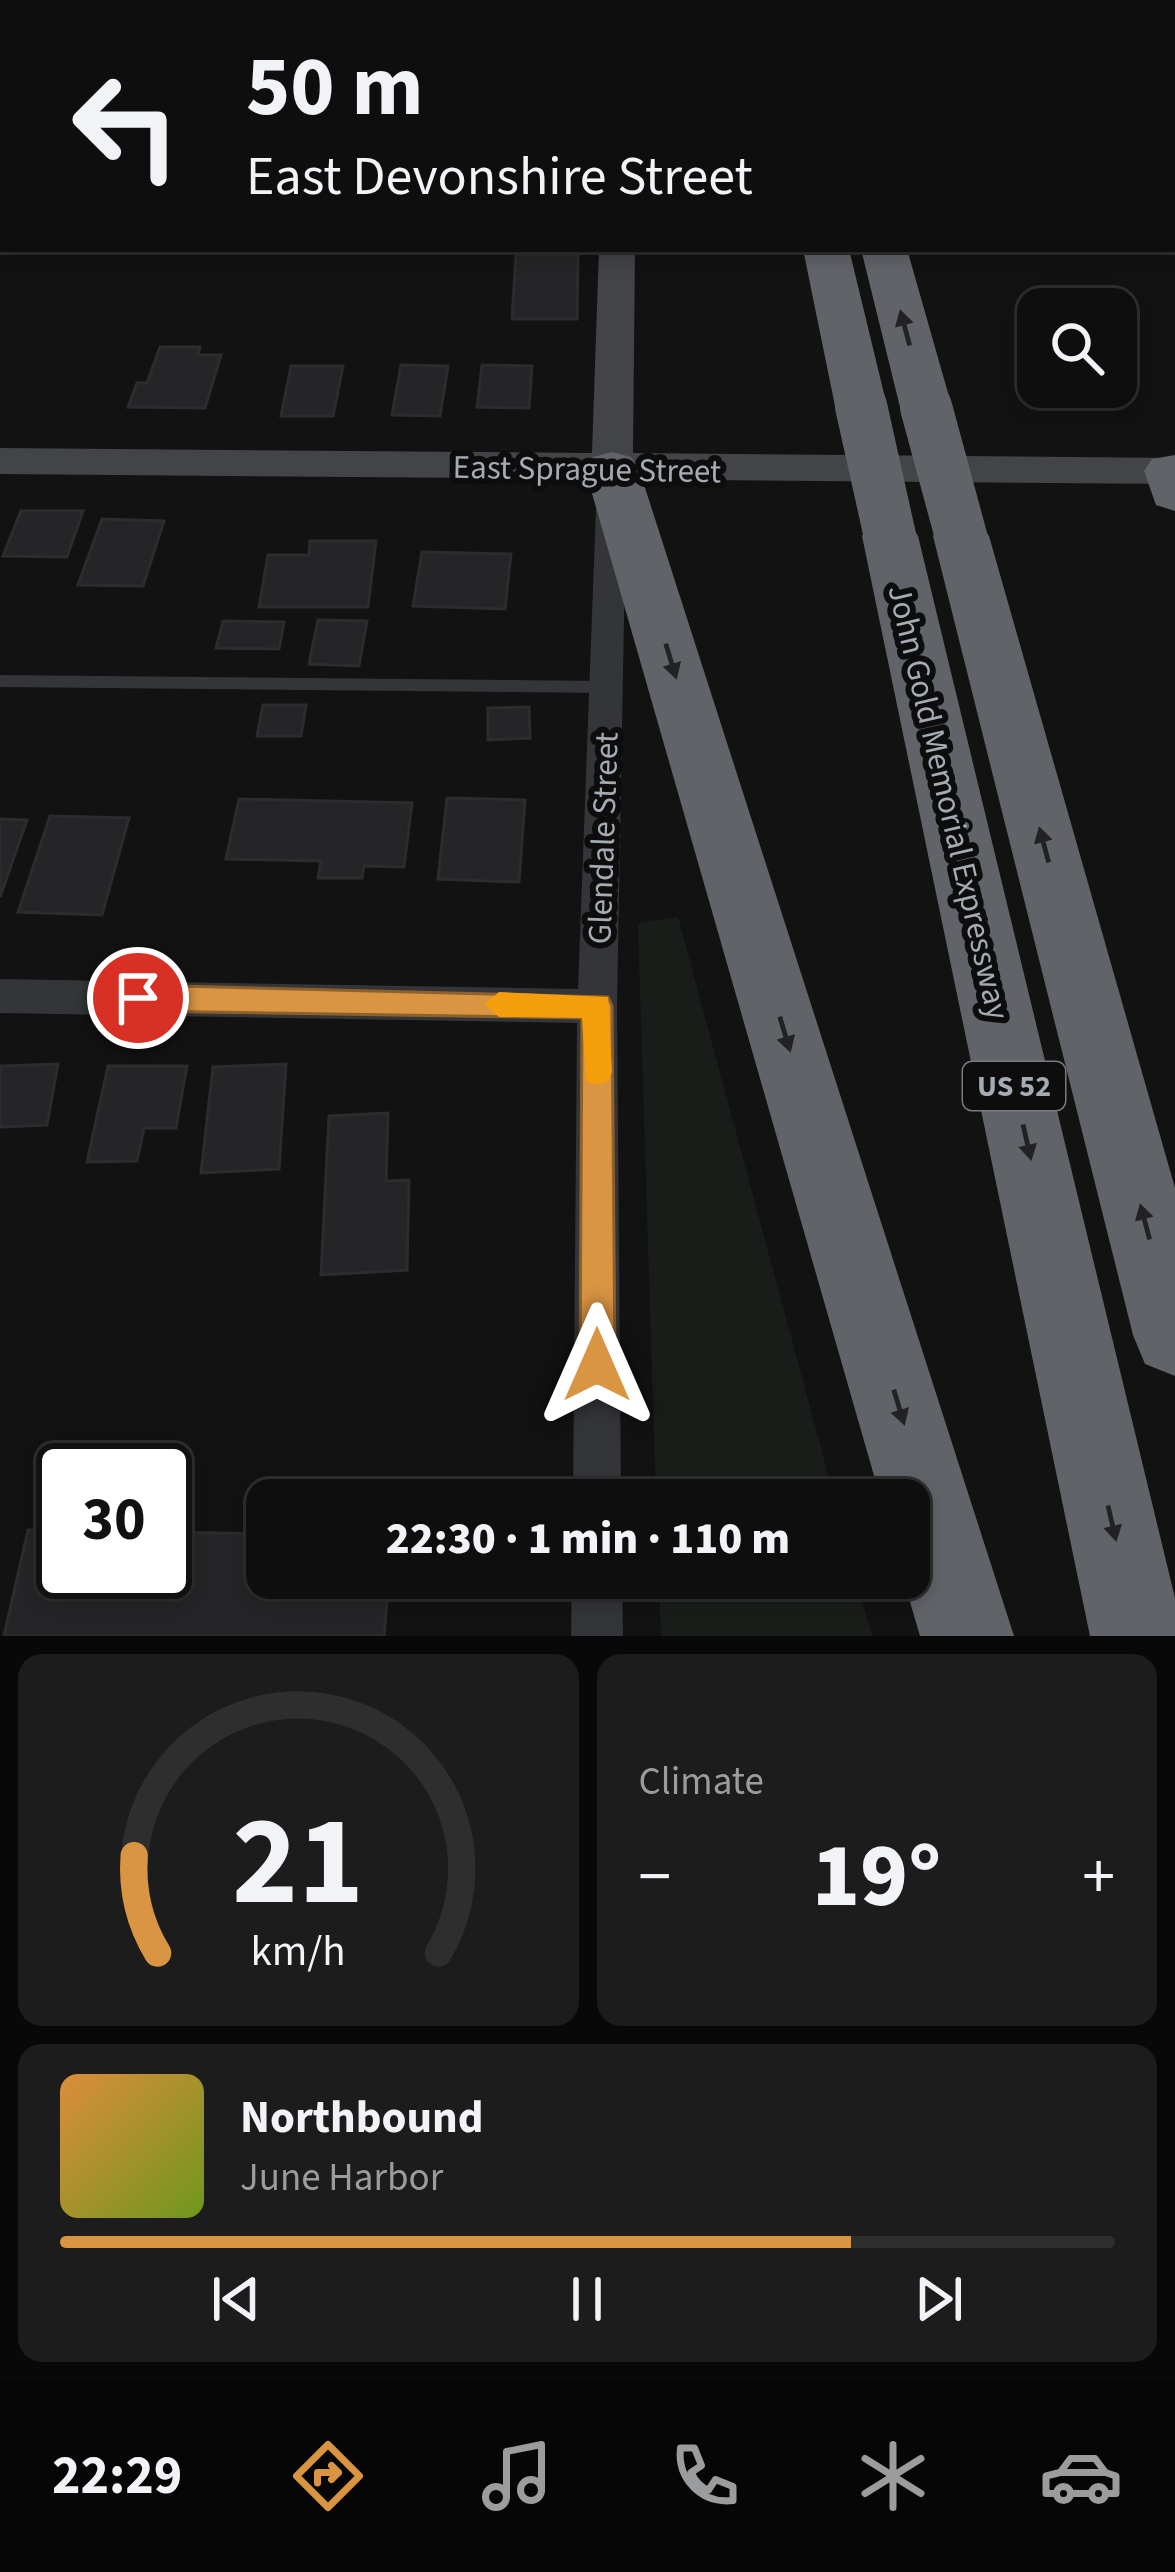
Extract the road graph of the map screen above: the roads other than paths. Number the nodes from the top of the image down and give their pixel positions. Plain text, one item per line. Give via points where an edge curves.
1 (617, 252) edge
2 (827, 252) edge
3 (885, 252) edge
4 (0, 460) edge
5 (612, 469) junction
6 (1174, 478) edge
7 (926, 536) junction
8 (0, 681) edge
9 (606, 687) junction
10 (0, 996) edge
11 (597, 1006) junction
12 (1175, 1335) edge
13 (597, 1479) edge
14 (597, 1599) edge
15 (597, 1636) edge
16 (967, 1636) edge
17 (1138, 1636) edge

1 - 5 main road, Glendale Street
2 - 7 highway, John Gold Memorial Expressway / US 52, bridge via 861,406
7 -> 3 highway, John Gold Memorial Expressway / US 52, bridge via 926,407
4 - 5 main road, East Sprague Street
5 - 6 main road, East Sprague Street
5 - 9 street, Glendale Street
5 -> 16 highway
12 -> 7 highway, John Gold Memorial Expressway / US 52
7 -> 17 highway, John Gold Memorial Expressway / US 52
8 - 9 lane
9 - 11 street, Glendale Street
10 - 11 street
11 - 13 street, Glendale Street
14 - 15 street

